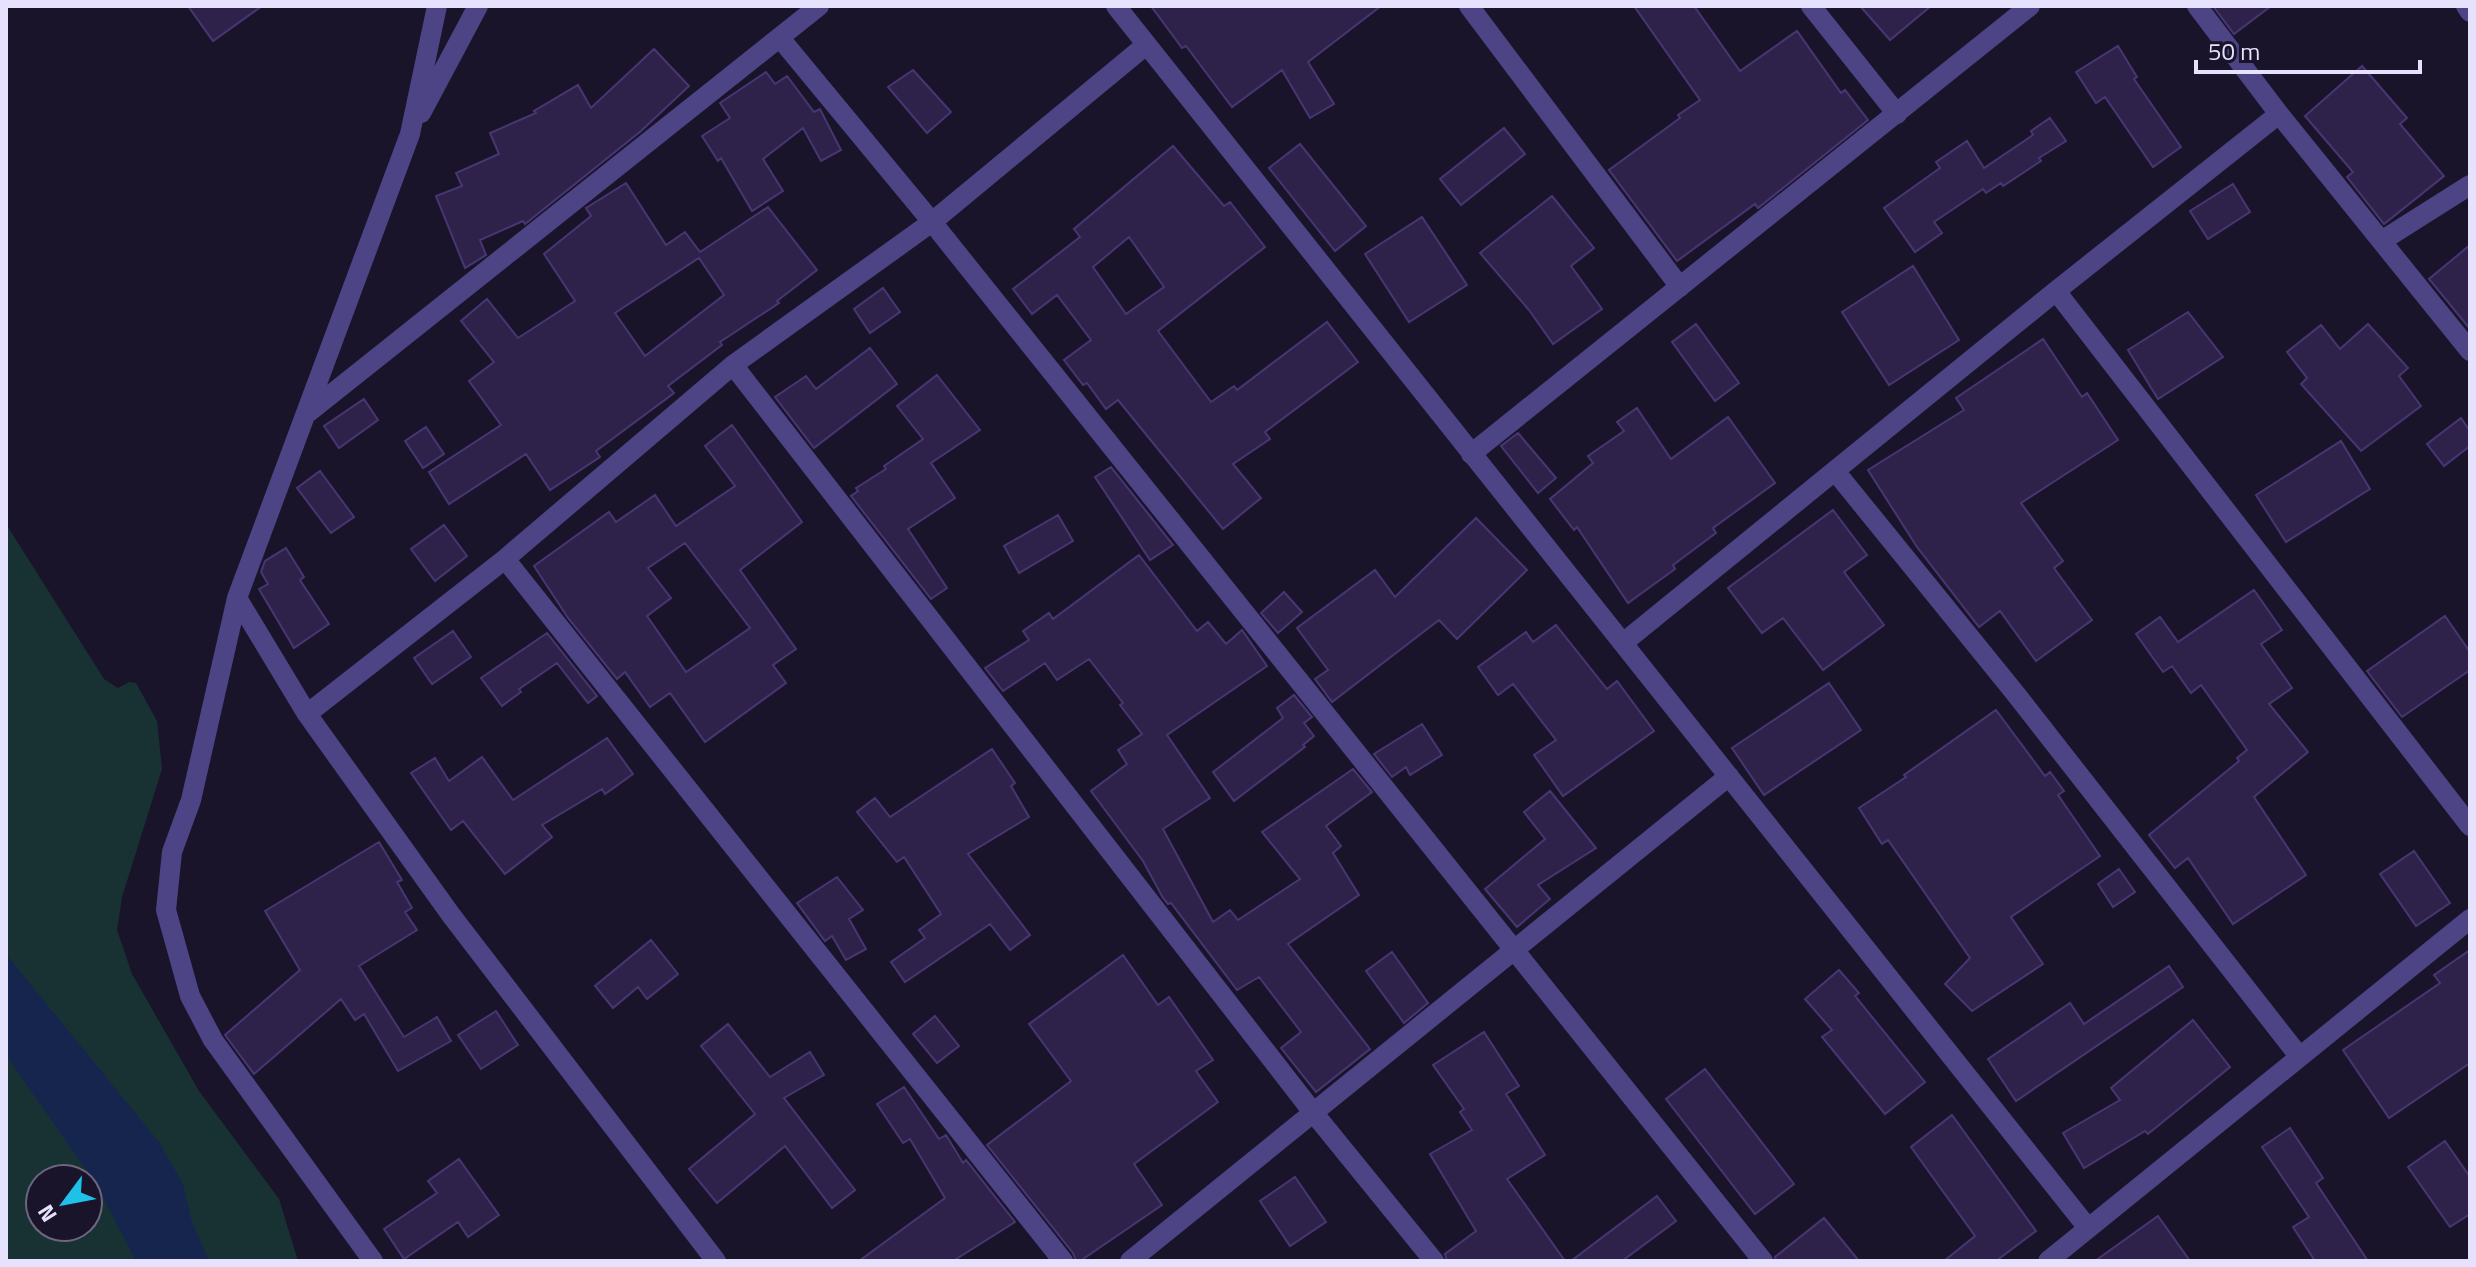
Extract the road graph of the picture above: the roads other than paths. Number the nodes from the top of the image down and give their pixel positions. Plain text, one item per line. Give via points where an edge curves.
1 (437, 6) edge
2 (478, 6) edge
3 (819, 6) edge
4 (1116, 6) edge
5 (1469, 6) edge
6 (1811, 6) edge
7 (2030, 6) edge
8 (2197, 6) edge
9 (2466, 6) edge
10 (2470, 12) edge
11 (780, 38) junction
12 (1146, 45) junction
13 (1897, 114) junction
14 (2279, 114) junction
15 (410, 134) junction
16 (2470, 185) edge
17 (932, 222) junction
18 (2383, 240) junction
19 (1680, 287) junction
20 (2056, 291) junction
21 (2470, 351) edge
22 (733, 365) junction
23 (307, 414) junction
24 (1471, 454) junction
25 (1835, 471) junction
26 (505, 559) junction
27 (237, 598) junction
28 (1623, 643) junction
29 (307, 714) junction
30 (1729, 776) junction
31 (2470, 826) edge
32 (2470, 919) edge
33 (1515, 950) junction
34 (2299, 1056) junction
35 (1312, 1111) junction
36 (2088, 1228) junction
37 (373, 1261) edge
38 (716, 1261) edge
39 (1063, 1261) edge
40 (1130, 1261) edge
41 (1434, 1261) edge
42 (1763, 1261) edge
43 (2048, 1261) edge

1 - 15 street
2 - 15 street
3 - 11 street
4 - 12 street
5 - 19 street
6 - 13 street
7 - 13 street
8 - 14 street
9 - 10 street
11 - 17 street
11 - 23 street
12 - 17 street
12 - 24 street
13 - 19 street
14 - 18 street
14 - 20 street
15 - 23 street
16 - 18 street
17 - 22 street
17 - 33 street
18 - 21 street
19 - 24 street
20 - 25 street
20 - 31 street
22 - 26 street
22 - 35 street
23 - 27 street
24 - 28 street
25 - 28 street
25 - 34 street
26 - 29 street
26 - 39 street
27 - 29 street
27 - 37 street via 191,800 172,852 166,910 190,996 213,1040
28 - 30 street
29 - 38 street via 451,915
30 - 33 street
30 - 36 street
32 - 34 street
33 - 35 street
33 - 42 street
34 - 36 street
35 - 40 street
35 - 41 street
36 - 43 street

